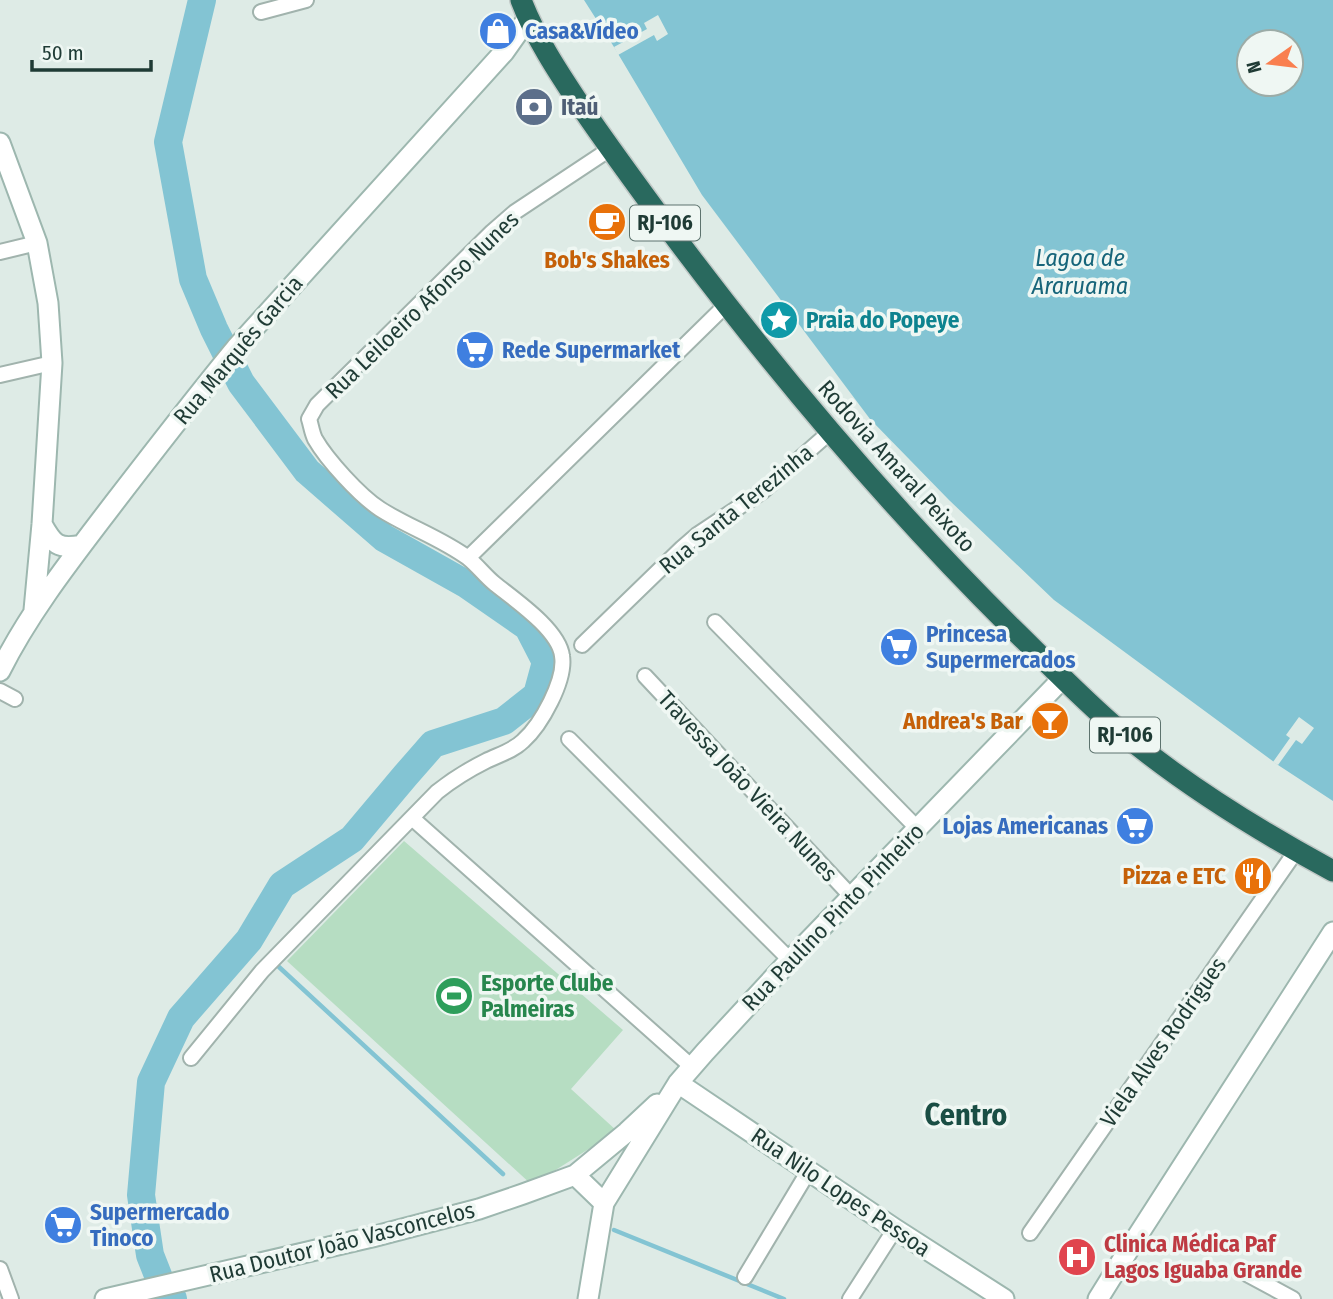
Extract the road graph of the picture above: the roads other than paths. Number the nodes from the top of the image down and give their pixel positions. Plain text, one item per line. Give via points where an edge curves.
1 (306, 0) edge
2 (524, 9) edge
3 (261, 12) dead end
4 (541, 41) junction
5 (504, 52) junction
6 (0, 143) edge
7 (610, 149) junction
8 (37, 243) junction
9 (0, 252) edge
10 (726, 305) junction
11 (52, 363) junction
12 (0, 375) edge
13 (830, 432) junction
14 (43, 524) junction
15 (82, 545) junction
16 (468, 558) junction
17 (34, 612) junction
18 (715, 622) dead end
19 (582, 645) dead end
20 (1, 667) edge
21 (645, 676) dead end
22 (1063, 678) junction
23 (0, 691) edge
24 (15, 699) dead end
25 (569, 739) dead end
26 (412, 818) junction
27 (917, 828) junction
28 (1296, 851) junction
29 (1333, 871) edge
30 (851, 896) junction
31 (1333, 932) edge
32 (790, 960) junction
33 (191, 1058) dead end
34 (692, 1067) junction
35 (678, 1083) junction
36 (633, 1140) junction
37 (808, 1172) junction
38 (575, 1175) junction
39 (604, 1203) junction
40 (895, 1229) junction
41 (1030, 1233) dead end
42 (0, 1269) edge
43 (1247, 1274) dead end
44 (745, 1277) dead end
45 (590, 1298) edge
46 (11, 1299) edge
47 (105, 1299) edge
48 (850, 1299) edge
49 (1004, 1299) edge
50 (1098, 1299) edge
51 (1293, 1299) edge

1 - 3 street
2 - 4 highway, Rodovia Amaral Peixoto / RJ-106
2 - 5 street, Rua Marquês Garcia
4 - 5 street
4 - 7 highway, Rodovia Amaral Peixoto / RJ-106
5 - 15 street, Rua Marquês Garcia via 236,348
6 - 8 street
7 - 10 highway, Rodovia Amaral Peixoto / RJ-106
7 - 16 street, Rua Leiloeiro Afonso Nunes via 492,232 317,405 309,419 315,438 345,478 379,508
8 - 9 street
8 - 11 street
10 - 13 highway, Rodovia Amaral Peixoto / RJ-106
10 - 16 street
11 - 12 street
11 - 14 street
13 - 19 street, Rua Santa Terezinha via 763,491 697,535
13 - 22 highway, Rodovia Amaral Peixoto / RJ-106 via 935,550
14 - 15 street via 55,544
14 - 17 street
15 - 17 street, Rua Marquês Garcia
16 - 26 street via 558,642 562,672 555,694 524,741 455,778
17 - 20 street, Rua Marquês Garcia
18 - 27 street
21 - 30 street, Travessa João Vieira Nunes
22 - 27 street, Rua Paulino Pinto Pinheiro
22 - 28 highway, Rodovia Amaral Peixoto / RJ-106 via 1192,786
23 - 24 street
25 - 32 street
26 - 33 street via 262,971
26 - 34 street
27 - 30 street, Rua Paulino Pinto Pinheiro
28 - 29 highway, Rodovia Amaral Peixoto / RJ-106
28 - 41 street, Viela Alves Rodrigues
30 - 32 street, Rua Paulino Pinto Pinheiro
31 - 50 street
32 - 34 street, Rua Paulino Pinto Pinheiro
34 - 35 street, Rua Paulino Pinto Pinheiro
35 - 36 street, Rua Paulino Pinto Pinheiro
35 - 37 street, Rua Nilo Lopes Pessoa
36 - 38 street
36 - 39 street
37 - 40 street, Rua Nilo Lopes Pessoa
37 - 44 street
38 - 39 street
38 - 47 street, Rua Doutor João Vasconcelos via 372,1237
39 - 45 street
40 - 48 street
40 - 49 street, Rua Nilo Lopes Pessoa
42 - 46 street
43 - 51 street

